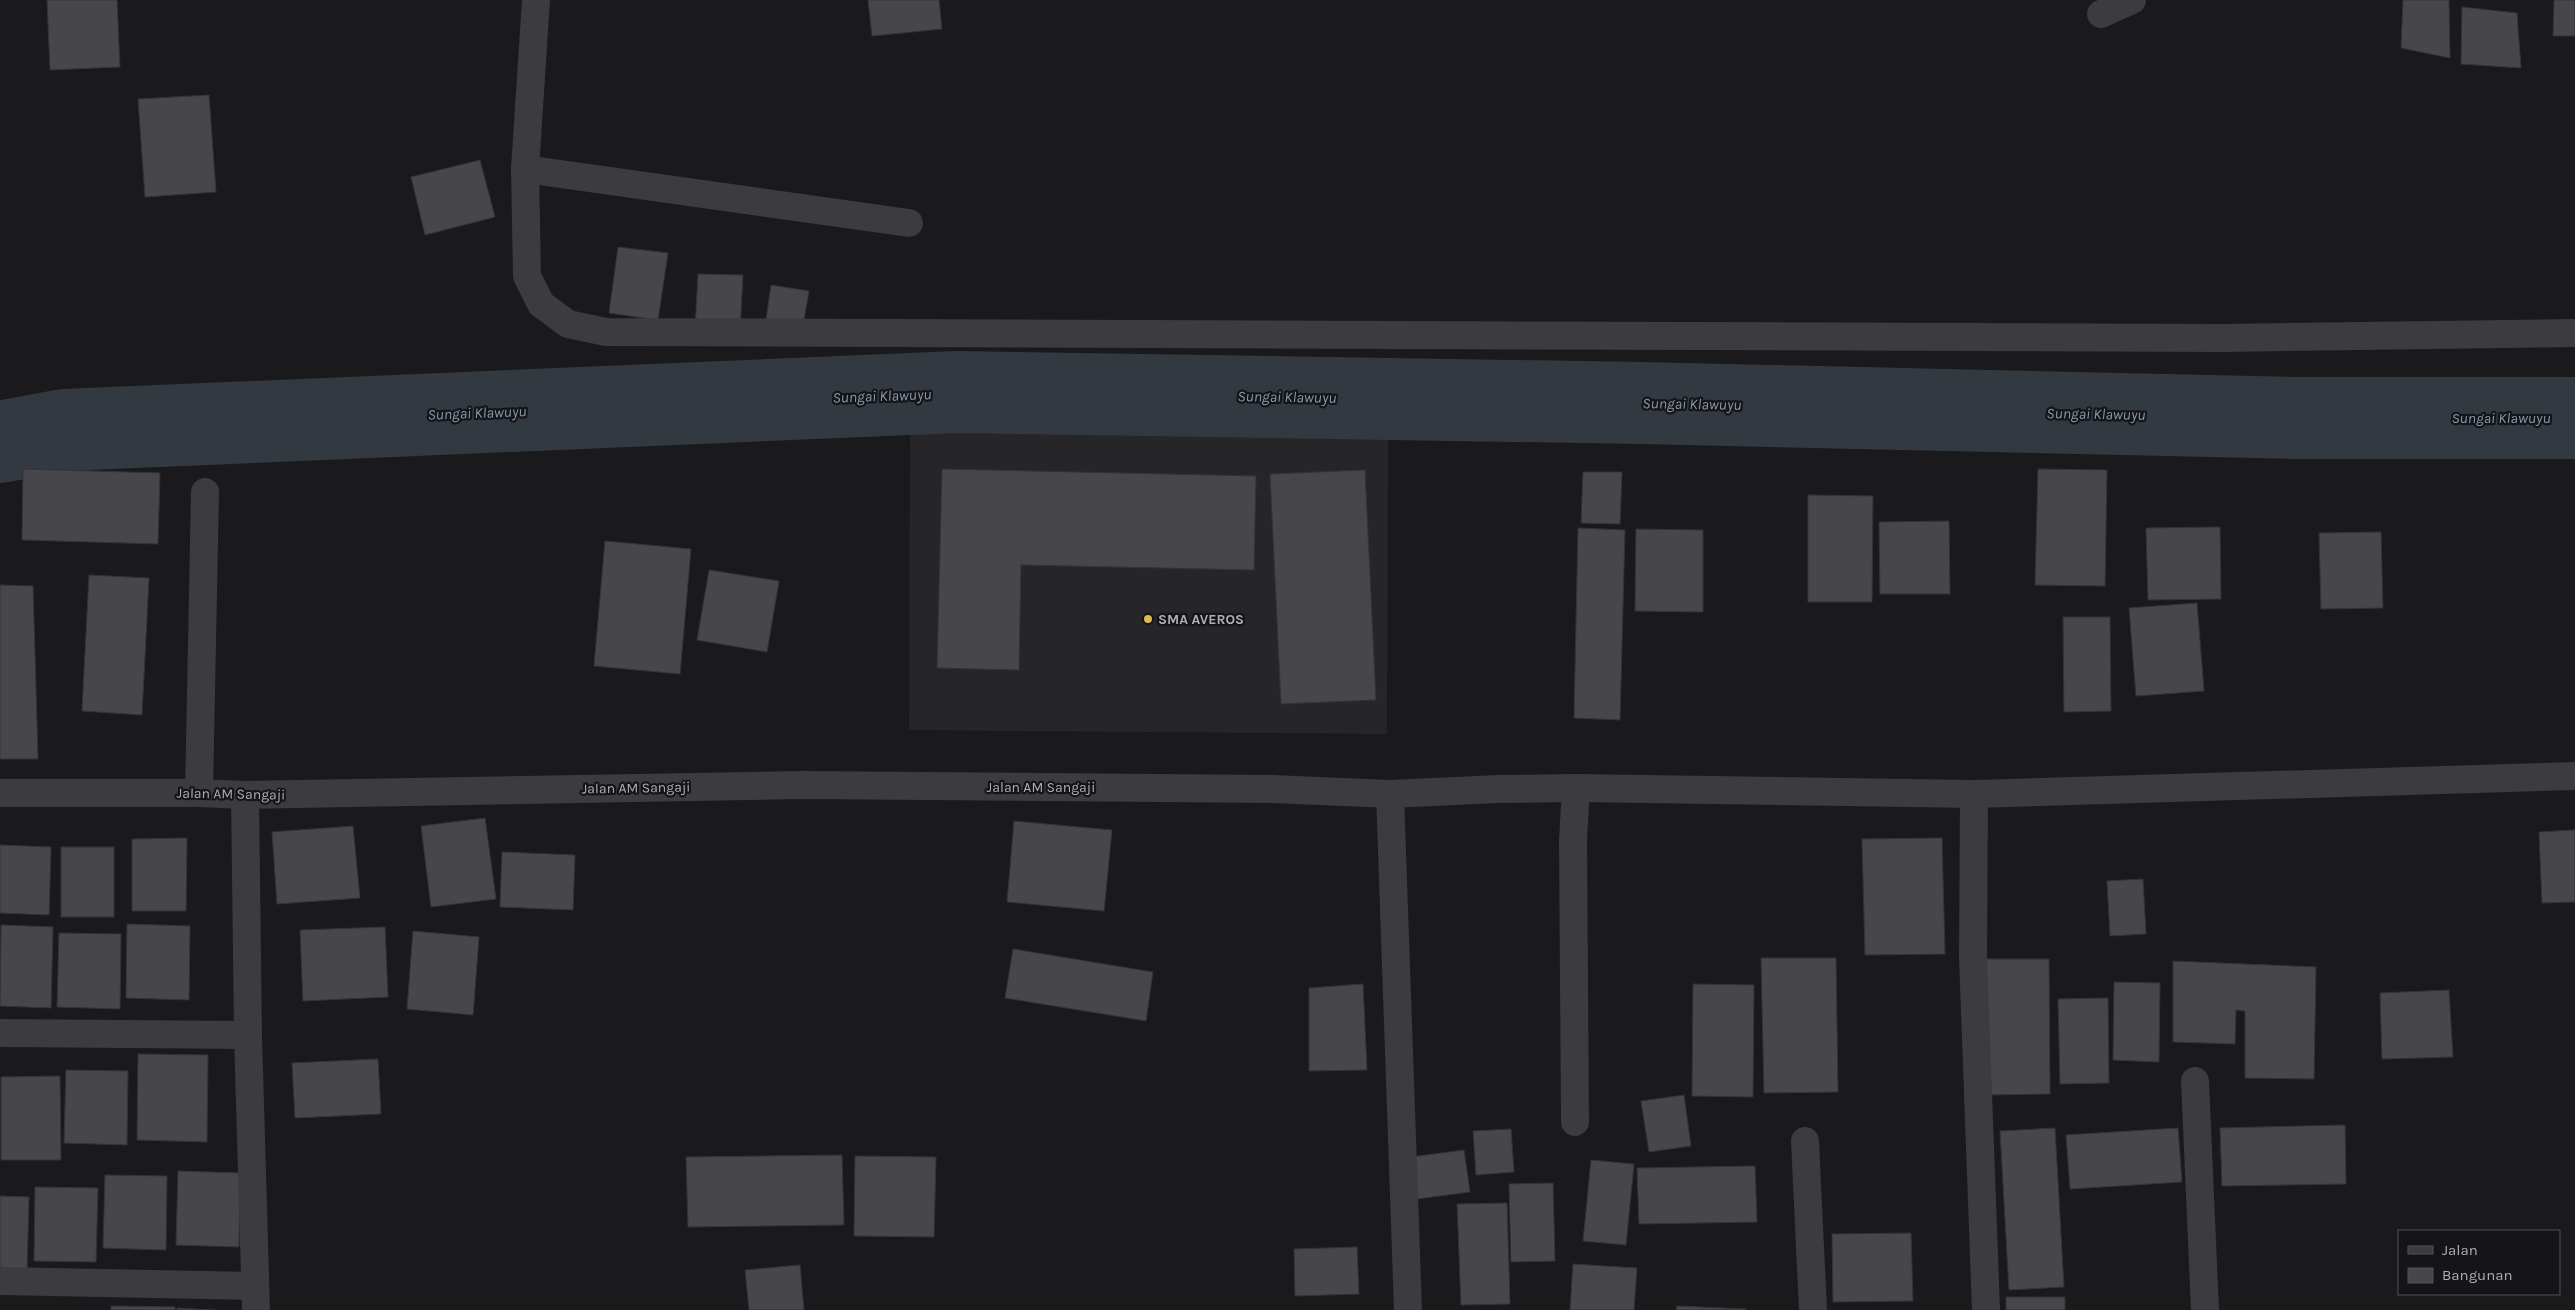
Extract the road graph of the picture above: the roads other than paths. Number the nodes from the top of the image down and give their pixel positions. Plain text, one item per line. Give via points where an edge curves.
1 (536, 0) edge
2 (2132, 0) edge
3 (2101, 14) dead end
4 (525, 169) junction
5 (909, 223) dead end
6 (2575, 333) edge
7 (205, 492) dead end
8 (2575, 776) edge
9 (1576, 788) junction
10 (0, 793) edge
11 (199, 793) junction
12 (1390, 794) junction
13 (1974, 794) junction
14 (245, 795) junction
15 (0, 1033) edge
16 (248, 1035) junction
17 (2195, 1081) dead end
18 (1575, 1122) dead end
19 (1805, 1141) dead end
20 (0, 1280) edge
21 (256, 1298) edge
22 (1408, 1310) edge
23 (1813, 1310) edge
24 (1986, 1310) edge
25 (2205, 1310) edge

1 - 4 street
2 - 3 street
4 - 5 street
4 - 6 street via 527,276 541,304 568,324 606,332 2204,338
7 - 11 street
8 - 13 street, Jalan AM Sangaji
9 - 12 street, Jalan AM Sangaji
9 - 13 street, Jalan AM Sangaji
9 - 18 street via 1573,840
10 - 11 street, Jalan AM Sangaji
11 - 14 street, Jalan AM Sangaji
12 - 14 street, Jalan AM Sangaji via 1272,789 802,785
12 - 22 street
13 - 24 street via 1973,957
14 - 16 street
15 - 16 street
16 - 21 street
17 - 25 street
19 - 23 street
20 - 21 street

